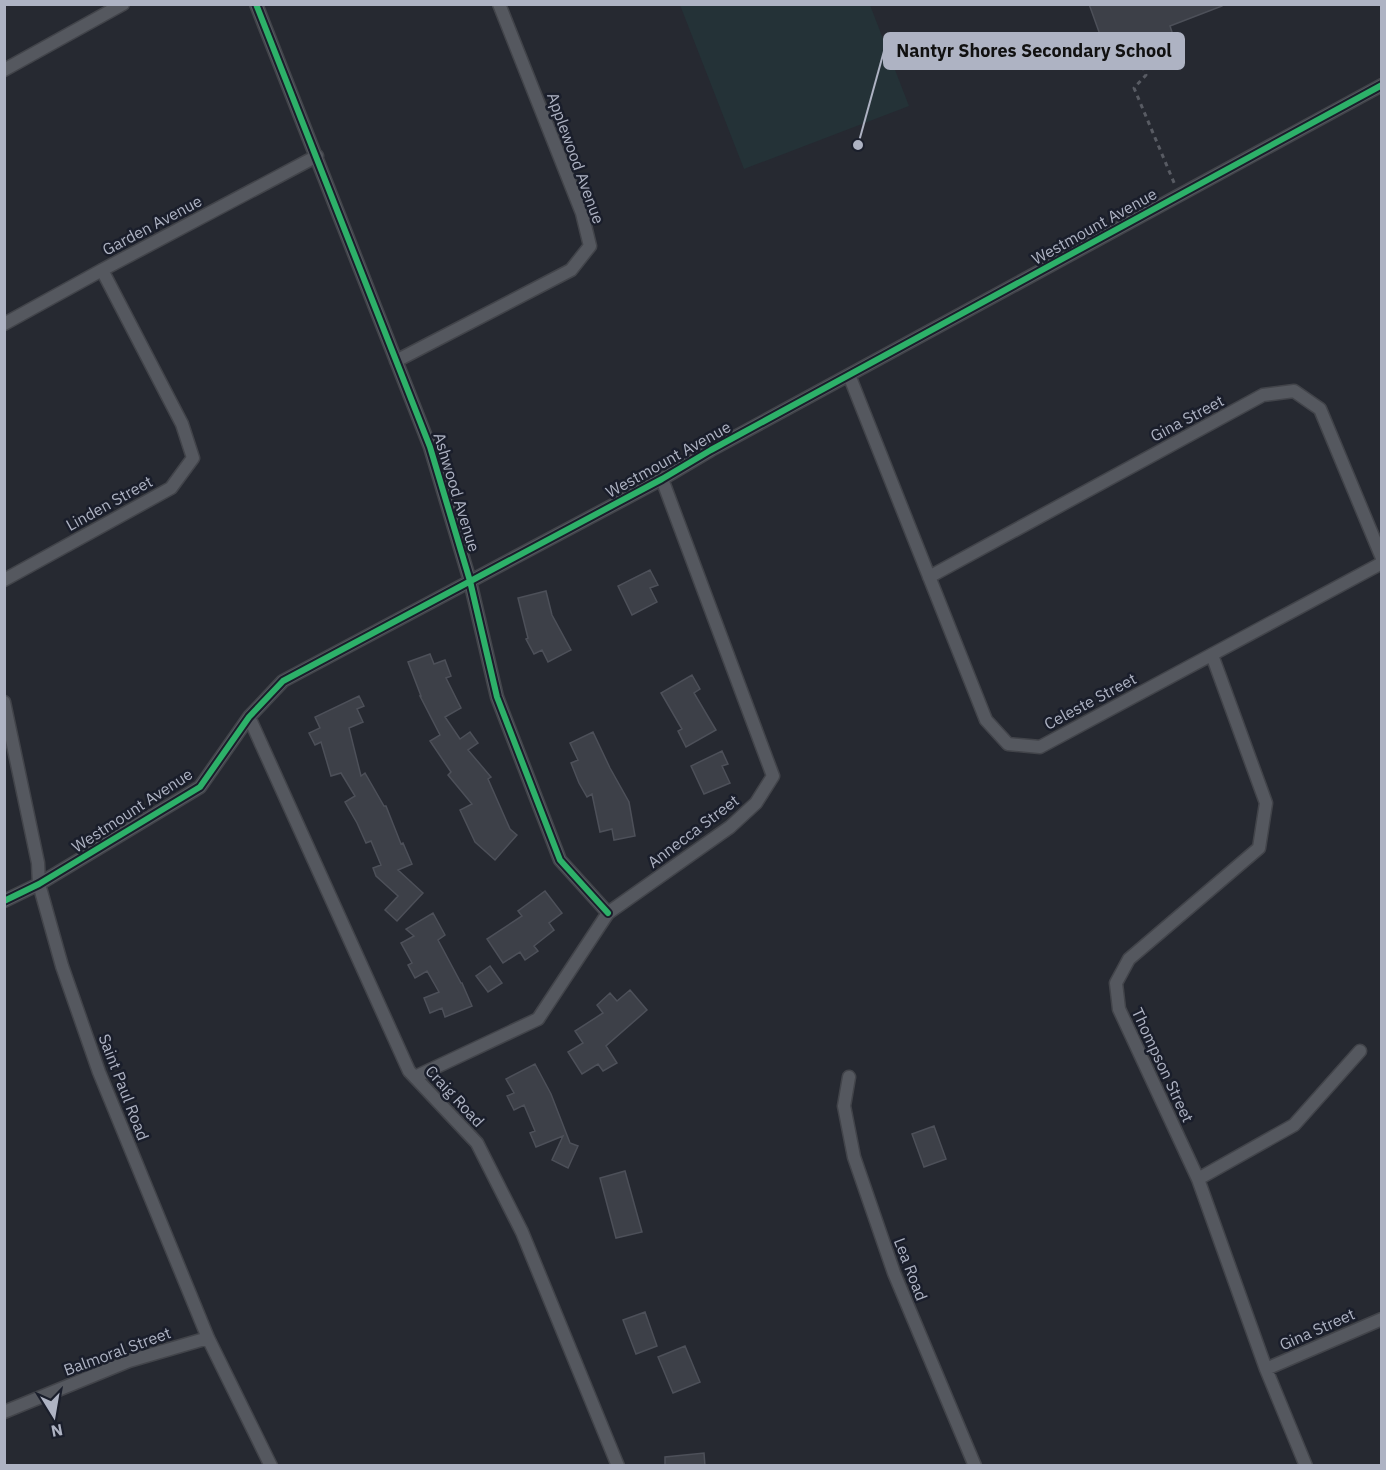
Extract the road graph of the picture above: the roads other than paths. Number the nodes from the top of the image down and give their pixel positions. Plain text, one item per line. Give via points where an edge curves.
1 (123, 4) edge
2 (256, 4) edge
3 (499, 4) edge
4 (4, 70) edge
5 (1382, 85) edge
6 (317, 156) junction
7 (102, 270) junction
8 (4, 324) edge
9 (396, 360) junction
10 (849, 375) junction
11 (662, 479) junction
12 (1382, 561) edge
13 (929, 577) junction
14 (4, 580) edge
15 (470, 581) junction
16 (1212, 655) junction
17 (4, 702) edge
18 (249, 717) junction
19 (39, 884) junction
20 (4, 901) edge
21 (608, 913) junction
22 (1360, 1052) dead end
23 (415, 1077) junction
24 (849, 1077) dead end
25 (1198, 1179) junction
26 (1382, 1318) edge
27 (208, 1338) junction
28 (1266, 1369) junction
29 (4, 1412) edge
30 (271, 1466) edge
31 (618, 1466) edge
32 (975, 1466) edge
33 (1306, 1466) edge

1 - 4 street
2 - 6 street, Ashwood Avenue
3 - 9 street, Applewood Avenue via 582,213 590,246 571,270
5 - 10 street, Westmount Avenue
6 - 7 street, Garden Avenue
6 - 9 street, Ashwood Avenue
7 - 8 street, Garden Avenue
7 - 14 street, Linden Street via 182,424 193,458 171,488
9 - 15 street, Ashwood Avenue via 430,447
10 - 11 street, Westmount Avenue
10 - 13 street, Celeste Street
11 - 15 street, Westmount Avenue
11 - 21 street, Annecca Street via 773,776 756,803 730,827
12 - 13 street, Gina Street via 1320,409 1294,391 1263,395
12 - 16 street, Celeste Street
13 - 16 street, Celeste Street via 986,720 1008,744 1040,747
15 - 18 street, Westmount Avenue via 283,681
15 - 21 street, Ashwood Avenue via 496,698 560,860
16 - 25 street, Thompson Street via 1266,803 1258,848 1129,959 1116,983 1119,1009
17 - 19 street, Saint Paul Road
18 - 19 street, Westmount Avenue via 200,787
18 - 23 street, Craig Road
19 - 20 street, Westmount Avenue
19 - 27 street, Saint Paul Road via 62,966 99,1072
21 - 23 street, Annecca Street via 538,1019
22 - 25 street via 1294,1125
23 - 31 street, Craig Road via 477,1143 522,1232
24 - 32 street, Lea Road via 844,1106 854,1157 894,1273
25 - 28 street, Thompson Street
26 - 28 street, Gina Street
27 - 29 street, Balmoral Street via 129,1361
27 - 30 street, Saint Paul Road
28 - 33 street, Thompson Street

